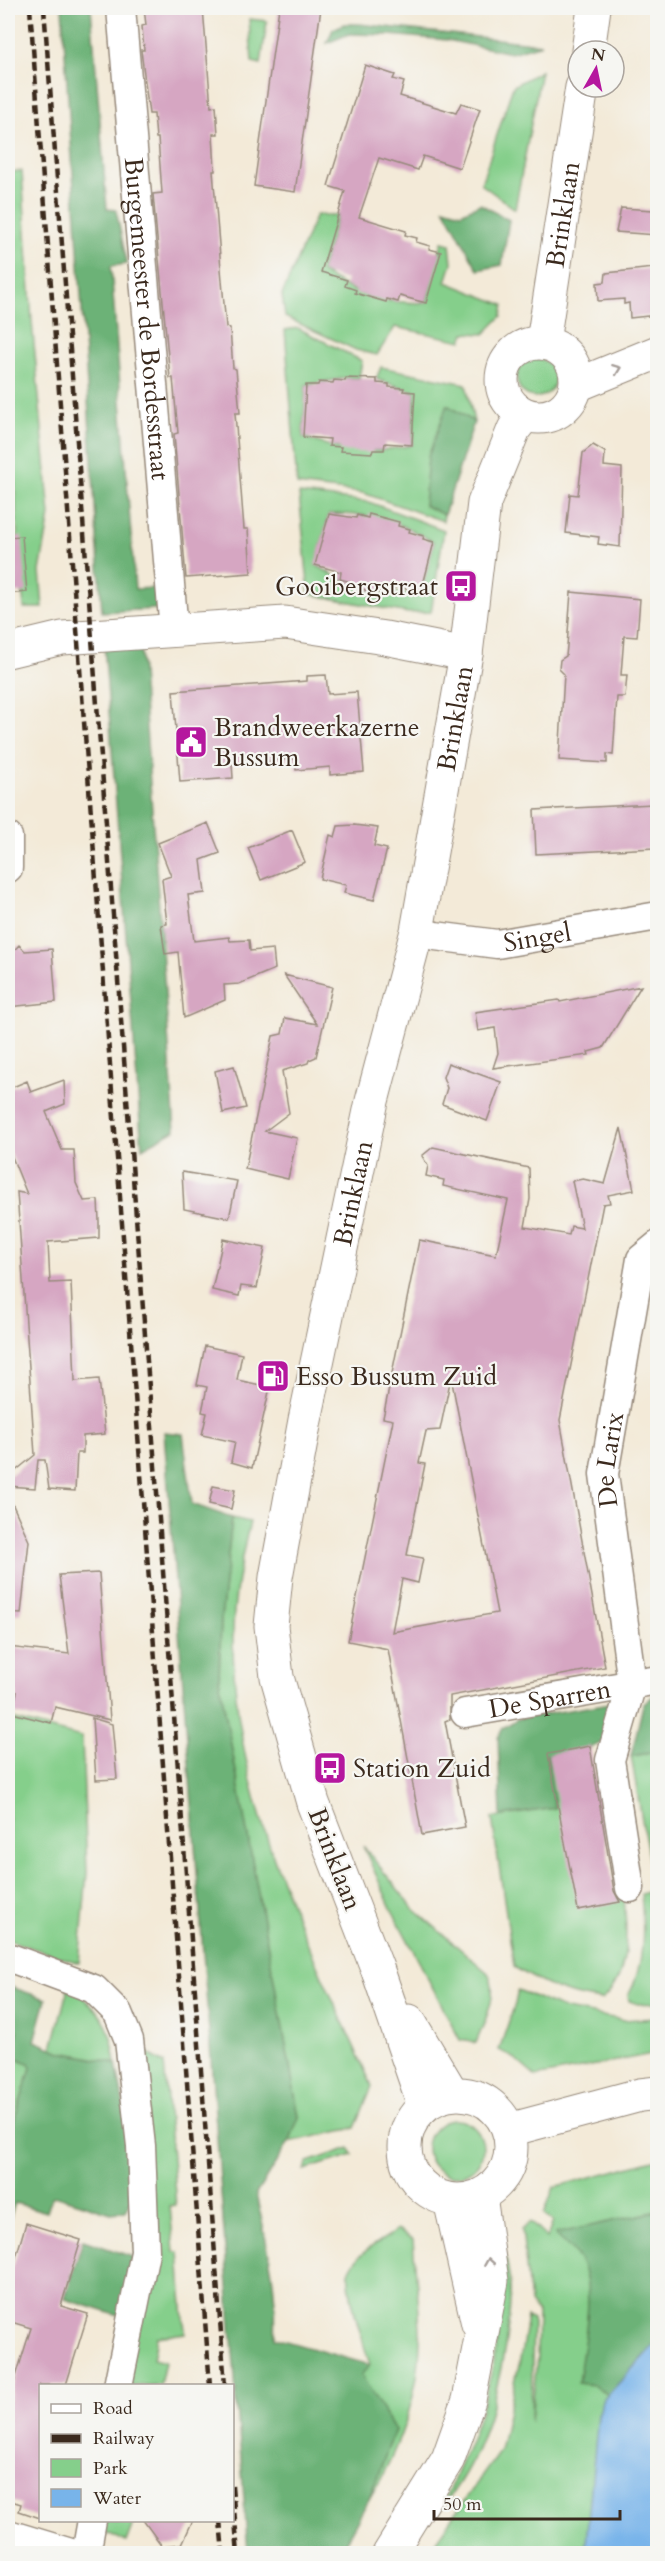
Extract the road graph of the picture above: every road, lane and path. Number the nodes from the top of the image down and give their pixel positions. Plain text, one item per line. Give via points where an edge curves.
1 (121, 8) edge
2 (594, 8) edge
3 (590, 39) edge
4 (580, 99) edge
5 (543, 342) junction
6 (657, 352) edge
7 (577, 385) junction
8 (525, 415) junction
9 (174, 631) junction
10 (8, 651) edge
11 (466, 654) junction
12 (8, 837) edge
13 (8, 868) edge
14 (657, 916) edge
15 (417, 931) junction
16 (657, 1245) edge
17 (645, 1682) edge
18 (465, 1713) dead end
19 (630, 1888) dead end
20 (8, 1957) edge
21 (657, 2093) edge
22 (438, 2099) junction
23 (509, 2130) junction
24 (465, 2198) junction
25 (118, 2384) edge
26 (92, 2522) edge
27 (8, 2534) edge
28 (74, 2553) edge
29 (86, 2553) edge
30 (389, 2553) edge

1 - 9 street, Burgemeester de Bordesstraat
2 - 3 main road
4 - 5 main road, Brinklaan
5 - 7 main road via 569,356 576,370
5 - 8 main road via 518,349 502,369 502,388 510,404
7 -> 6 main road
7 - 8 main road via 571,401 558,412 542,418
8 - 11 main road, Brinklaan via 514,429 484,503
9 - 10 main road via 62,638
9 - 11 main road via 285,623
11 - 15 main road, Brinklaan
12 - 13 street
14 - 15 street, Singel via 497,944
15 - 22 main road, Brinklaan via 372,1101 347,1219 276,1577 271,1626 277,1677 313,1803 377,1968
16 - 17 street, De Larix via 641,1259 604,1474
17 - 18 street, De Sparren
17 - 19 street, De Sparren via 610,1760
20 - 25 street via 94,1989 118,2013 129,2040 141,2146 145,2252
21 - 23 main road
22 - 23 main road via 470,2094 487,2101 501,2113
22 - 24 main road via 413,2117 406,2133 407,2164 429,2192
23 - 24 main road via 512,2149 507,2168 496,2185
24 - 30 main road via 482,2340 469,2400 448,2459
26 - 29 street
27 - 28 street

